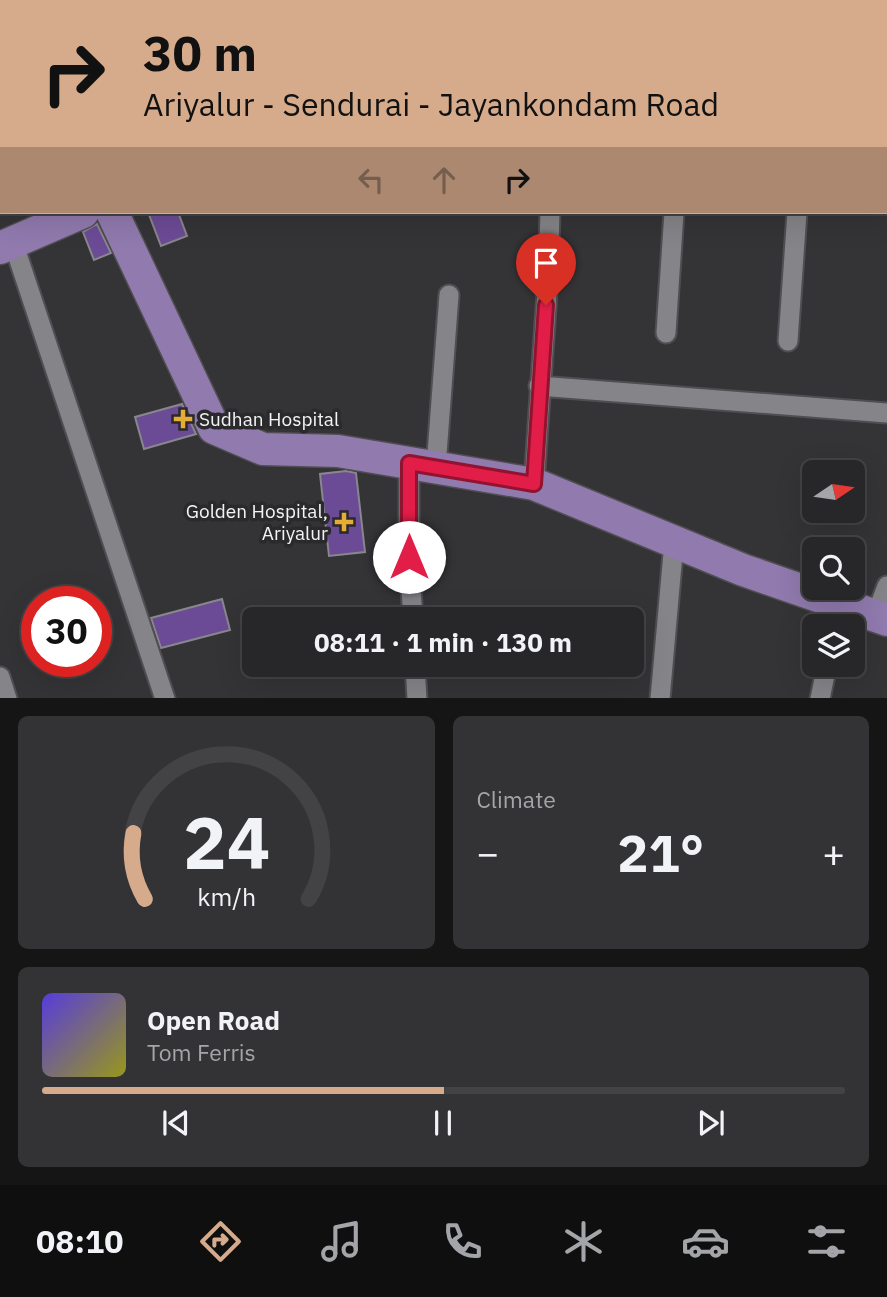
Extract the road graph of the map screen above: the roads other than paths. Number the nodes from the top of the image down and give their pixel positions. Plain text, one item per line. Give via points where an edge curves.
1 (78, 214) edge
2 (113, 214) edge
3 (550, 214) edge
4 (674, 214) edge
5 (797, 214) edge
6 (6, 245) edge
7 (449, 295) dead end
8 (666, 333) dead end
9 (788, 341) dead end
10 (539, 386) junction
11 (887, 413) edge
12 (423, 465) junction
13 (534, 484) junction
14 (674, 542) junction
15 (412, 607) edge
16 (883, 607) edge
17 (833, 614) edge
18 (847, 614) edge
19 (0, 677) edge
20 (416, 677) edge
21 (824, 677) edge
22 (6, 698) edge
23 (165, 698) edge
24 (417, 698) edge
25 (660, 698) edge
26 (820, 698) edge

1 - 6 main road
2 - 12 main road via 214,428 263,449 338,451
3 - 10 street
4 - 8 street
5 - 9 street
6 - 23 street
7 - 12 street
10 - 11 street
10 - 13 street
12 - 13 main road
12 - 15 street via 409,557
13 - 14 main road
14 - 17 main road
14 - 25 street
16 - 18 main road
19 - 22 street
20 - 24 street
21 - 26 street

